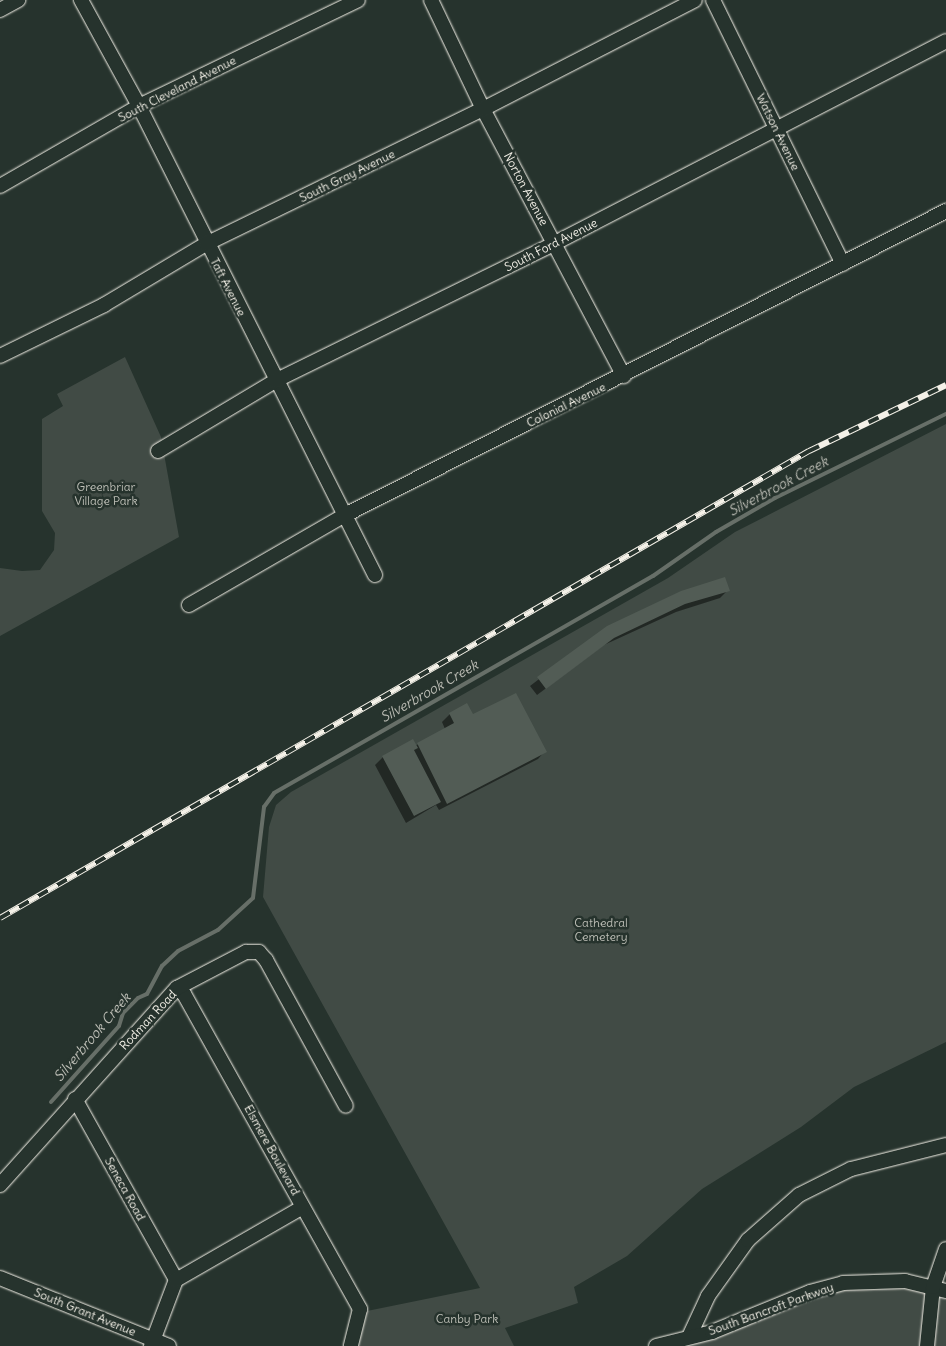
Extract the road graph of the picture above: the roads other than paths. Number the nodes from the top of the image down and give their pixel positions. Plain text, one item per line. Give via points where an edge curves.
1 (18, 0) edge
2 (81, 0) edge
3 (358, 0) edge
4 (431, 0) edge
5 (695, 0) edge
6 (713, 0) edge
7 (0, 10) edge
8 (946, 41) edge
9 (139, 106) junction
10 (483, 109) junction
11 (777, 130) junction
12 (0, 186) edge
13 (946, 211) edge
14 (206, 244) junction
15 (555, 244) junction
16 (843, 264) junction
17 (0, 356) edge
18 (624, 376) junction
19 (275, 380) junction
20 (158, 450) dead end
21 (345, 515) junction
22 (375, 575) dead end
23 (189, 605) dead end
24 (178, 988) junction
25 (75, 1098) junction
26 (346, 1106) dead end
27 (946, 1145) edge
28 (0, 1185) edge
29 (303, 1207) junction
30 (946, 1249) edge
31 (0, 1278) edge
32 (176, 1280) junction
33 (940, 1289) edge
34 (689, 1337) junction
35 (152, 1343) edge
36 (169, 1346) edge
37 (351, 1346) edge
38 (656, 1346) edge
39 (927, 1346) edge

1 - 7 street
2 - 9 street, Taft Avenue
3 - 9 street, South Cleveland Avenue
4 - 10 street, Norton Avenue
5 - 10 street, South Gray Avenue
6 - 11 street, Watson Avenue
8 - 11 street, South Ford Avenue
9 - 12 street, South Cleveland Avenue
9 - 14 street, Taft Avenue
10 - 14 street, South Gray Avenue
10 - 15 street, Norton Avenue
11 - 15 street, South Ford Avenue
11 - 16 street, Watson Avenue
13 - 16 street, Colonial Avenue
14 - 17 street, South Gray Avenue via 104,305
14 - 19 street, Taft Avenue
15 - 18 street, Norton Avenue
15 - 19 street, South Ford Avenue
16 - 18 street, Colonial Avenue
18 - 21 street, Colonial Avenue
19 - 20 street, South Ford Avenue
19 - 21 street, Taft Avenue
21 - 22 street, Taft Avenue
21 - 23 street, Colonial Avenue
24 - 25 street, Rodman Road
24 - 26 street, Rodman Road via 246,952 260,952
24 - 29 street, Elsmere Boulevard
25 - 28 street, Rodman Road
25 - 32 street, Seneca Road
27 - 34 street via 851,1169 799,1195 748,1240 708,1296
29 - 32 street
29 - 37 street, Elsmere Boulevard via 361,1315
30 - 33 street
31 - 35 street, South Grant Avenue
32 - 35 street
33 - 34 street, South Bancroft Parkway via 905,1281 843,1283 810,1292 742,1323
33 - 39 street
34 - 38 street, South Bancroft Parkway
35 - 36 street, South Grant Avenue

